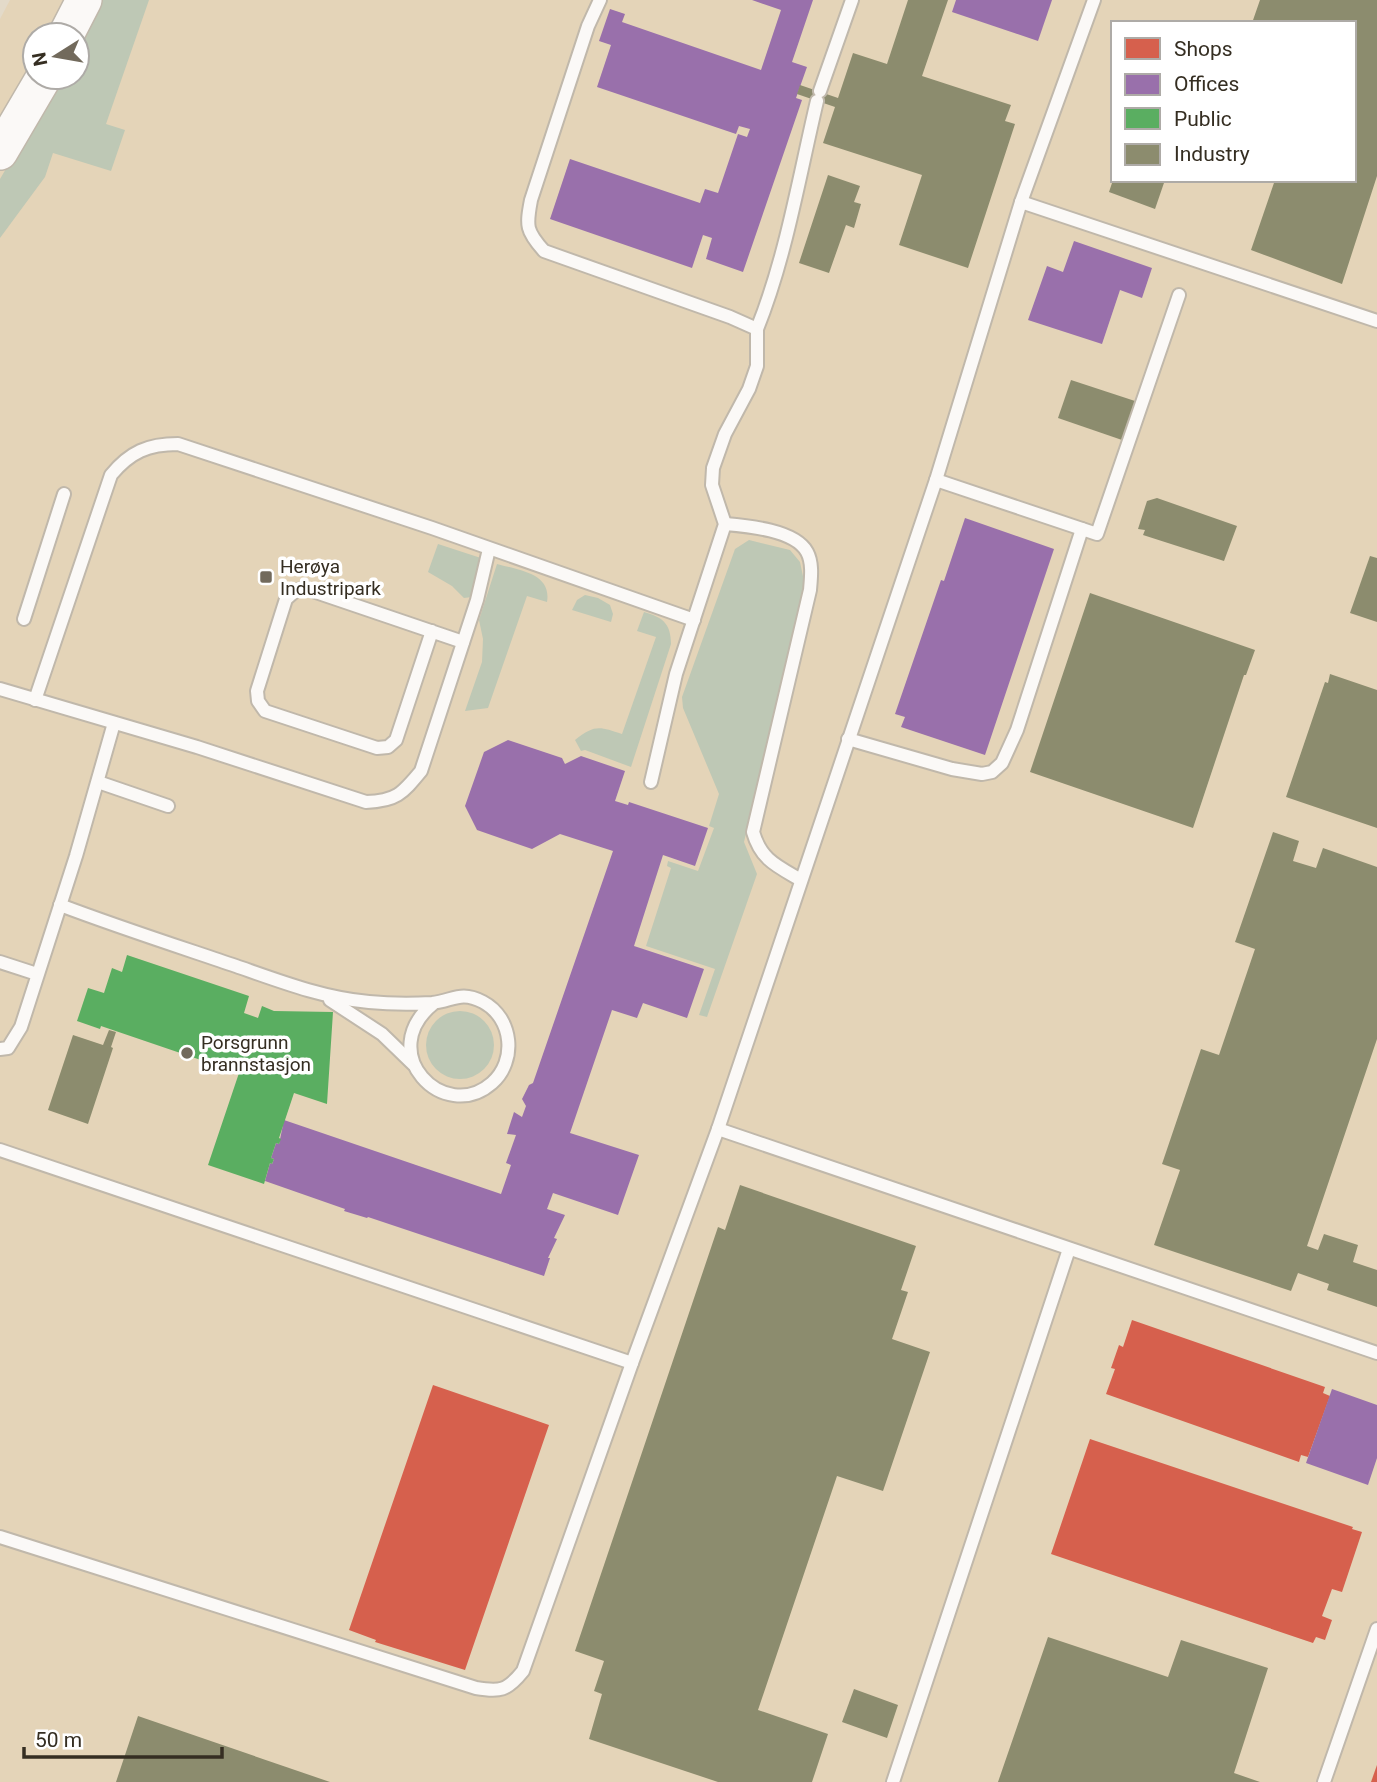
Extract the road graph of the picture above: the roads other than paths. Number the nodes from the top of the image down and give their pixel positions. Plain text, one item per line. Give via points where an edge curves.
1 (83, 0) edge
2 (600, 0) edge
3 (852, 0) edge
4 (1094, 0) edge
5 (73, 21) edge
6 (36, 91) edge
7 (0, 152) edge
8 (1021, 202) junction
9 (1179, 295) dead end
10 (1377, 321) edge
11 (757, 329) junction
12 (936, 480) junction
13 (64, 494) dead end
14 (725, 524) junction
15 (1082, 529) junction
16 (489, 549) junction
17 (24, 619) dead end
18 (694, 620) junction
19 (432, 631) junction
20 (464, 642) junction
21 (0, 689) edge
22 (34, 700) junction
23 (114, 723) junction
24 (848, 739) junction
25 (98, 782) junction
26 (651, 782) dead end
27 (168, 806) dead end
28 (801, 880) junction
29 (60, 905) junction
30 (0, 962) edge
31 (37, 974) junction
32 (321, 995) junction
33 (434, 1003) junction
34 (0, 1049) edge
35 (413, 1064) junction
36 (718, 1129) junction
37 (0, 1150) edge
38 (1069, 1249) junction
39 (1377, 1353) edge
40 (632, 1363) junction
41 (0, 1537) edge
42 (1377, 1629) edge
43 (893, 1782) edge
44 (1324, 1782) edge

1 - 5 street
2 - 11 lane via 531,200 526,224 531,237 544,251
3 - 11 lane via 819,96
4 - 8 lane
6 - 7 street
8 - 10 lane
8 - 12 lane
9 - 15 lane via 1097,534
11 - 14 lane via 757,366 713,468 712,485
12 - 15 lane
12 - 24 lane
13 - 17 lane
14 - 18 lane
14 - 28 lane via 758,527 798,540 811,563 806,612 752,832 769,861
15 - 24 lane via 1017,730 1002,763 992,772 952,769
16 - 18 lane
16 - 20 lane
16 - 22 lane via 178,443 145,447 111,475
18 - 26 lane via 676,674
19 - 19 lane via 304,589 295,592 286,599 257,691 258,701 265,711 377,748 387,747 396,740
19 - 20 lane
20 - 23 lane via 421,771 402,793 386,802 366,802
21 - 22 lane
22 - 23 lane
23 - 25 lane
24 - 28 lane
25 - 27 lane
25 - 29 lane
28 - 36 lane
29 - 31 lane
29 - 32 lane
30 - 31 lane
31 - 34 lane via 21,1027 8,1048
32 - 33 lane via 385,1004
32 - 35 lane via 366,1022
33 - 35 lane via 412,1031
33 - 35 lane via 454,996 470,997 500,1017 509,1051 504,1069 491,1084 473,1094 456,1096 424,1081
36 - 38 lane
36 - 40 lane
37 - 40 lane
38 - 39 lane
38 - 43 lane
40 - 41 lane via 523,1671 512,1685 496,1691
42 - 44 lane

